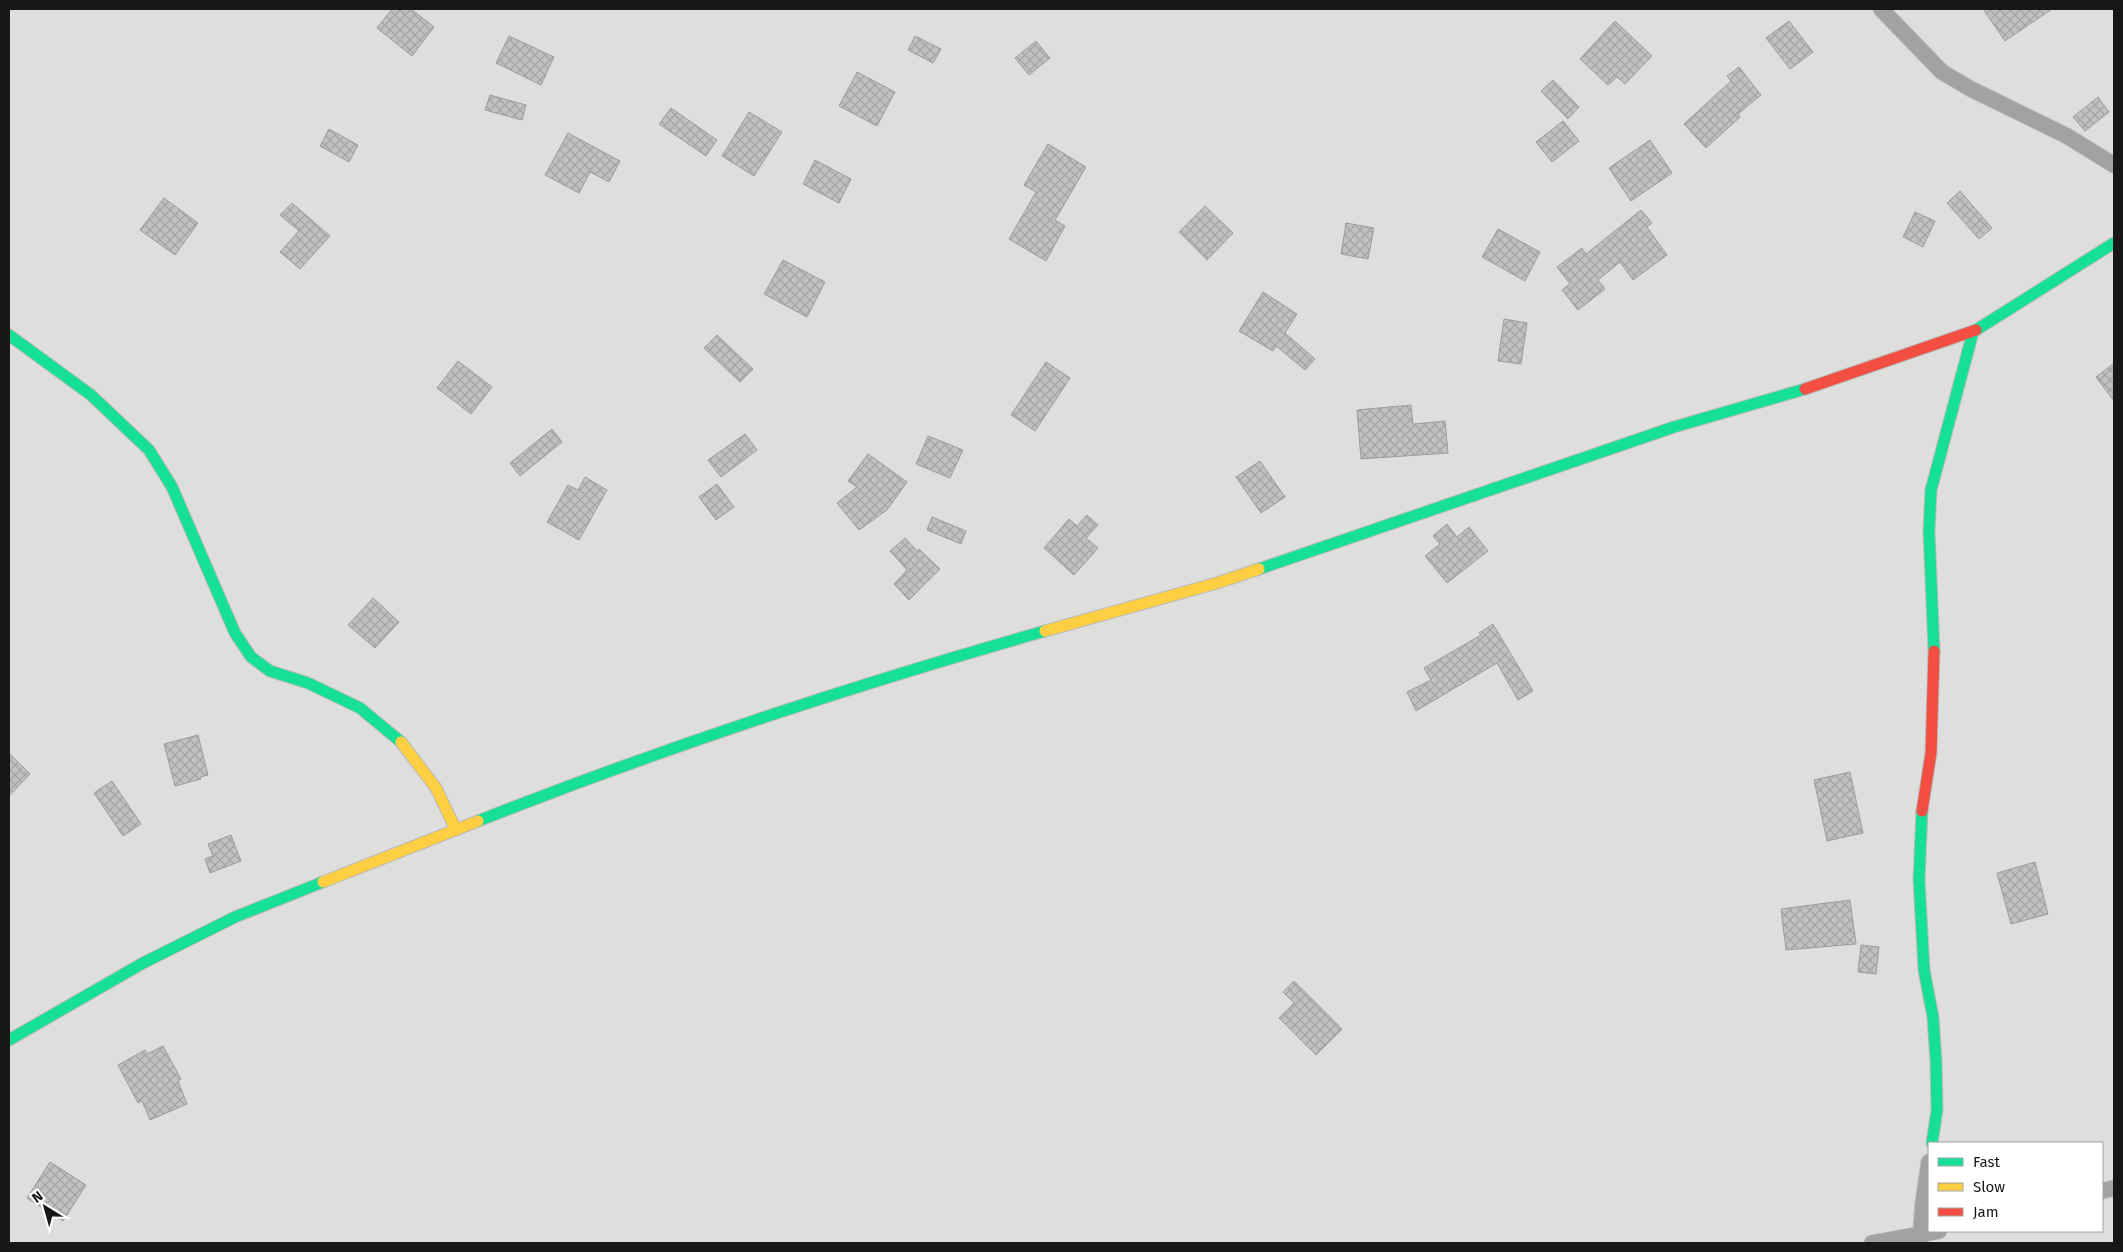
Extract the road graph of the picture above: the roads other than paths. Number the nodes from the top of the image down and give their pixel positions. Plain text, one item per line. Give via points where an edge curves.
1 (1881, 9) edge
2 (2114, 165) edge
3 (2114, 243) edge
4 (1973, 332) junction
5 (9, 335) edge
6 (456, 830) junction
7 (9, 1040) edge
8 (1932, 1142) edge
9 (1928, 1171) edge
10 (1937, 1232) edge
11 (1920, 1239) edge
12 (1872, 1243) edge

1 - 2 street via 1942,72 2067,136
3 - 4 street
4 - 6 street via 1772,400 1674,427 1217,583 917,667 570,785
4 - 8 street via 1931,490 1929,531 1934,687 1931,753 1921,814 1919,879 1924,970 1933,1017 1936,1062 1937,1110
5 - 6 street via 91,395 149,450 172,487 235,633 252,657 270,671 308,682 360,708 398,738 436,788
6 - 7 street via 235,917 143,963
9 - 11 street
10 - 11 street
11 - 12 street

